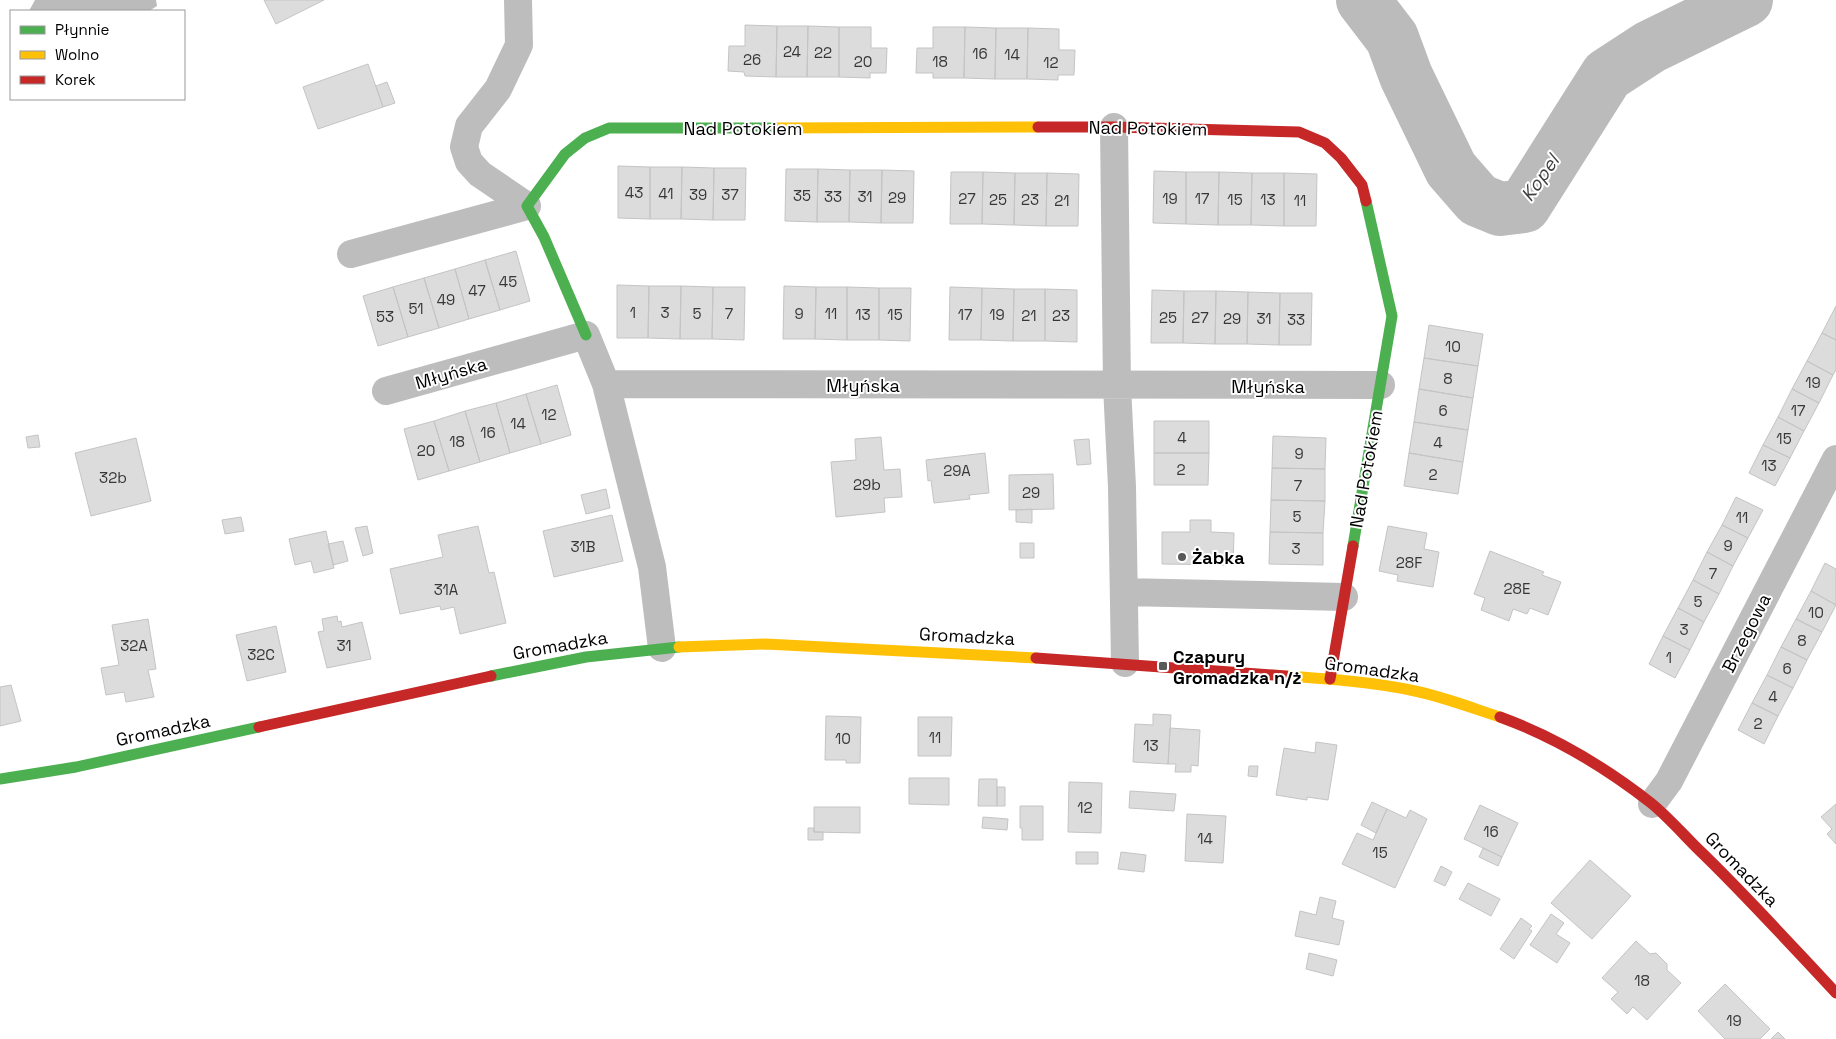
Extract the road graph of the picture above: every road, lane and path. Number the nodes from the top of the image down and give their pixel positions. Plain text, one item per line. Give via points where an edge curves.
1 (518, 0) edge
2 (1114, 127) junction
3 (527, 206) junction
4 (351, 254) dead end
5 (586, 335) junction
6 (606, 384) junction
7 (1117, 386) junction
8 (1381, 386) junction
9 (386, 391) dead end
10 (1836, 459) edge
11 (1124, 592) junction
12 (1344, 597) junction
13 (662, 648) junction
14 (1124, 663) junction
15 (1330, 679) junction
16 (0, 779) edge
17 (1652, 804) junction
18 (1836, 993) edge

1 - 3 street via 520,45 498,89 469,126 464,147 469,162 480,174
2 - 3 street, Nad Potokiem via 609,128 585,138 565,154
2 - 7 street
2 - 8 street, Nad Potokiem via 1299,132 1325,143 1341,158 1362,185 1392,316
3 - 4 street
3 - 5 street via 544,237
5 - 6 street
5 - 9 street, Młyńska
6 - 7 street, Młyńska
6 - 13 street via 652,567
7 - 8 street, Młyńska
7 - 11 street
8 - 12 street, Nad Potokiem
10 - 17 street, Brzegowa via 1669,781
11 - 12 street
11 - 14 street
12 - 15 street, Nad Potokiem
13 - 14 street, Gromadzka via 766,644
13 - 16 street, Gromadzka via 586,657 509,672 76,767
14 - 15 street, Gromadzka
15 - 17 street, Gromadzka via 1415,691 1513,722 1570,749
17 - 18 street, Gromadzka via 1720,870

